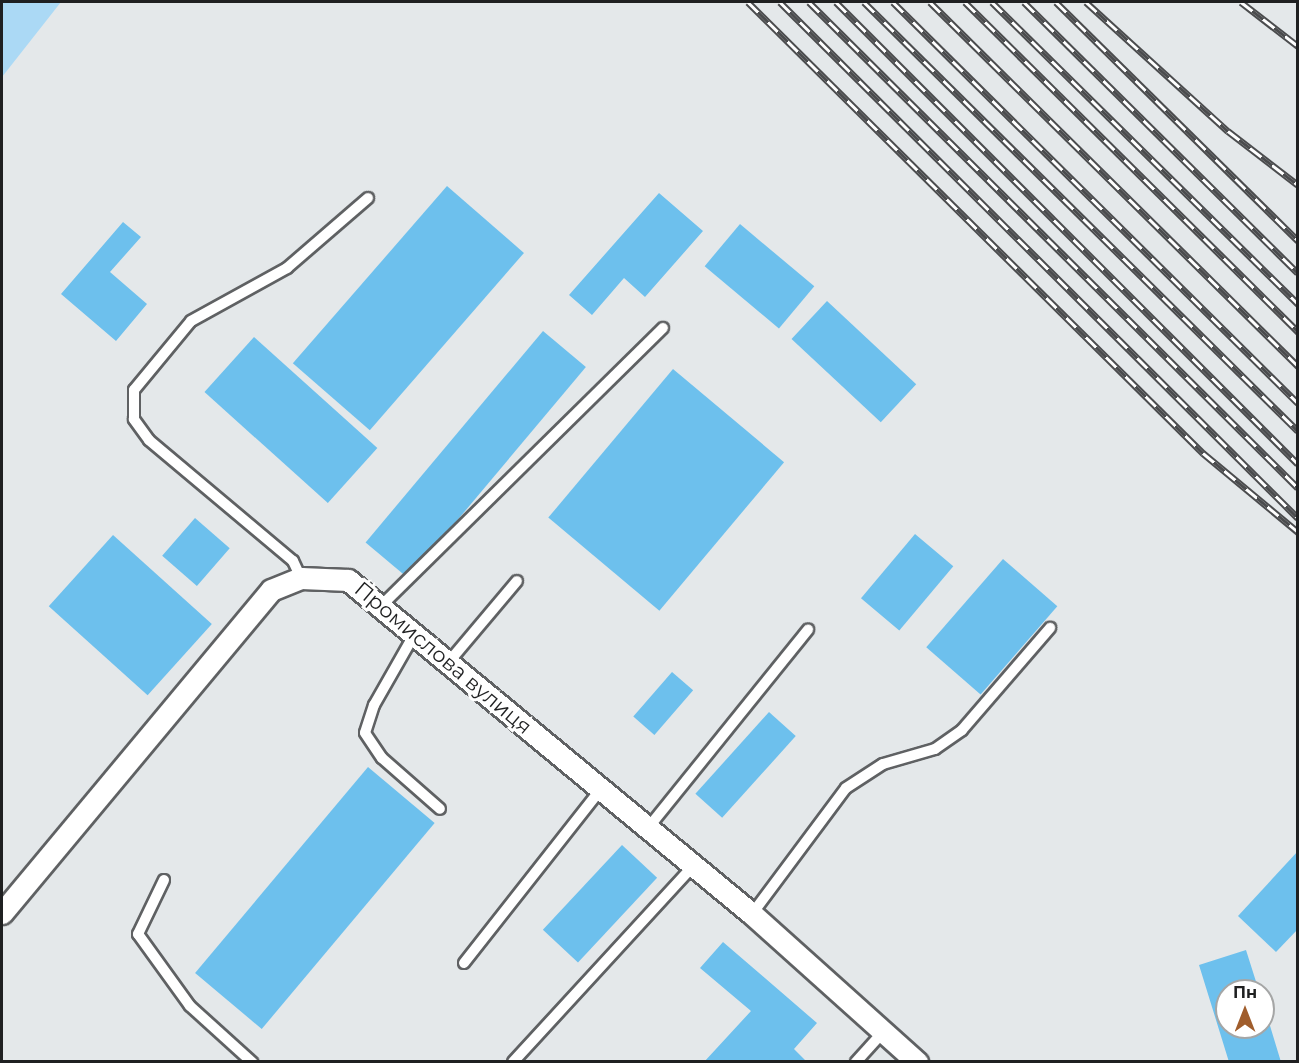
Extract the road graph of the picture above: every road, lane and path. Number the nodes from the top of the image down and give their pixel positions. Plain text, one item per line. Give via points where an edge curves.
1 (368, 198) dead end
2 (663, 328) dead end
3 (301, 578) junction
4 (517, 581) dead end
5 (381, 606) junction
6 (1050, 628) dead end
7 (808, 630) dead end
8 (414, 635) junction
9 (448, 663) junction
10 (601, 789) junction
11 (440, 809) dead end
12 (648, 828) junction
13 (693, 865) junction
14 (164, 880) dead end
15 (2, 913) edge
16 (752, 914) junction
17 (464, 963) dead end
18 (882, 1033) junction
19 (252, 1062) edge
20 (513, 1062) edge
21 (856, 1062) edge
22 (917, 1062) edge

1 - 3 lane via 287,268 190,321 134,390 134,419 149,440 292,561
2 - 5 lane
3 - 5 street, Промислова вулиця via 348,580
3 - 15 street, Промислова вулиця via 271,590
4 - 9 lane
5 - 8 street, Промислова вулиця
6 - 16 lane via 962,729 935,750 883,764 846,788
7 - 12 lane
8 - 9 street, Промислова вулиця
8 - 11 lane via 374,705 365,733 382,758
9 - 10 street, Промислова вулиця
10 - 12 street, Промислова вулиця
10 - 17 lane
12 - 13 street, Промислова вулиця
13 - 16 street, Промислова вулиця
13 - 20 lane
14 - 19 lane via 138,934 190,1006
16 - 18 street, Промислова вулиця
18 - 21 lane
18 - 22 street, Промислова вулиця

